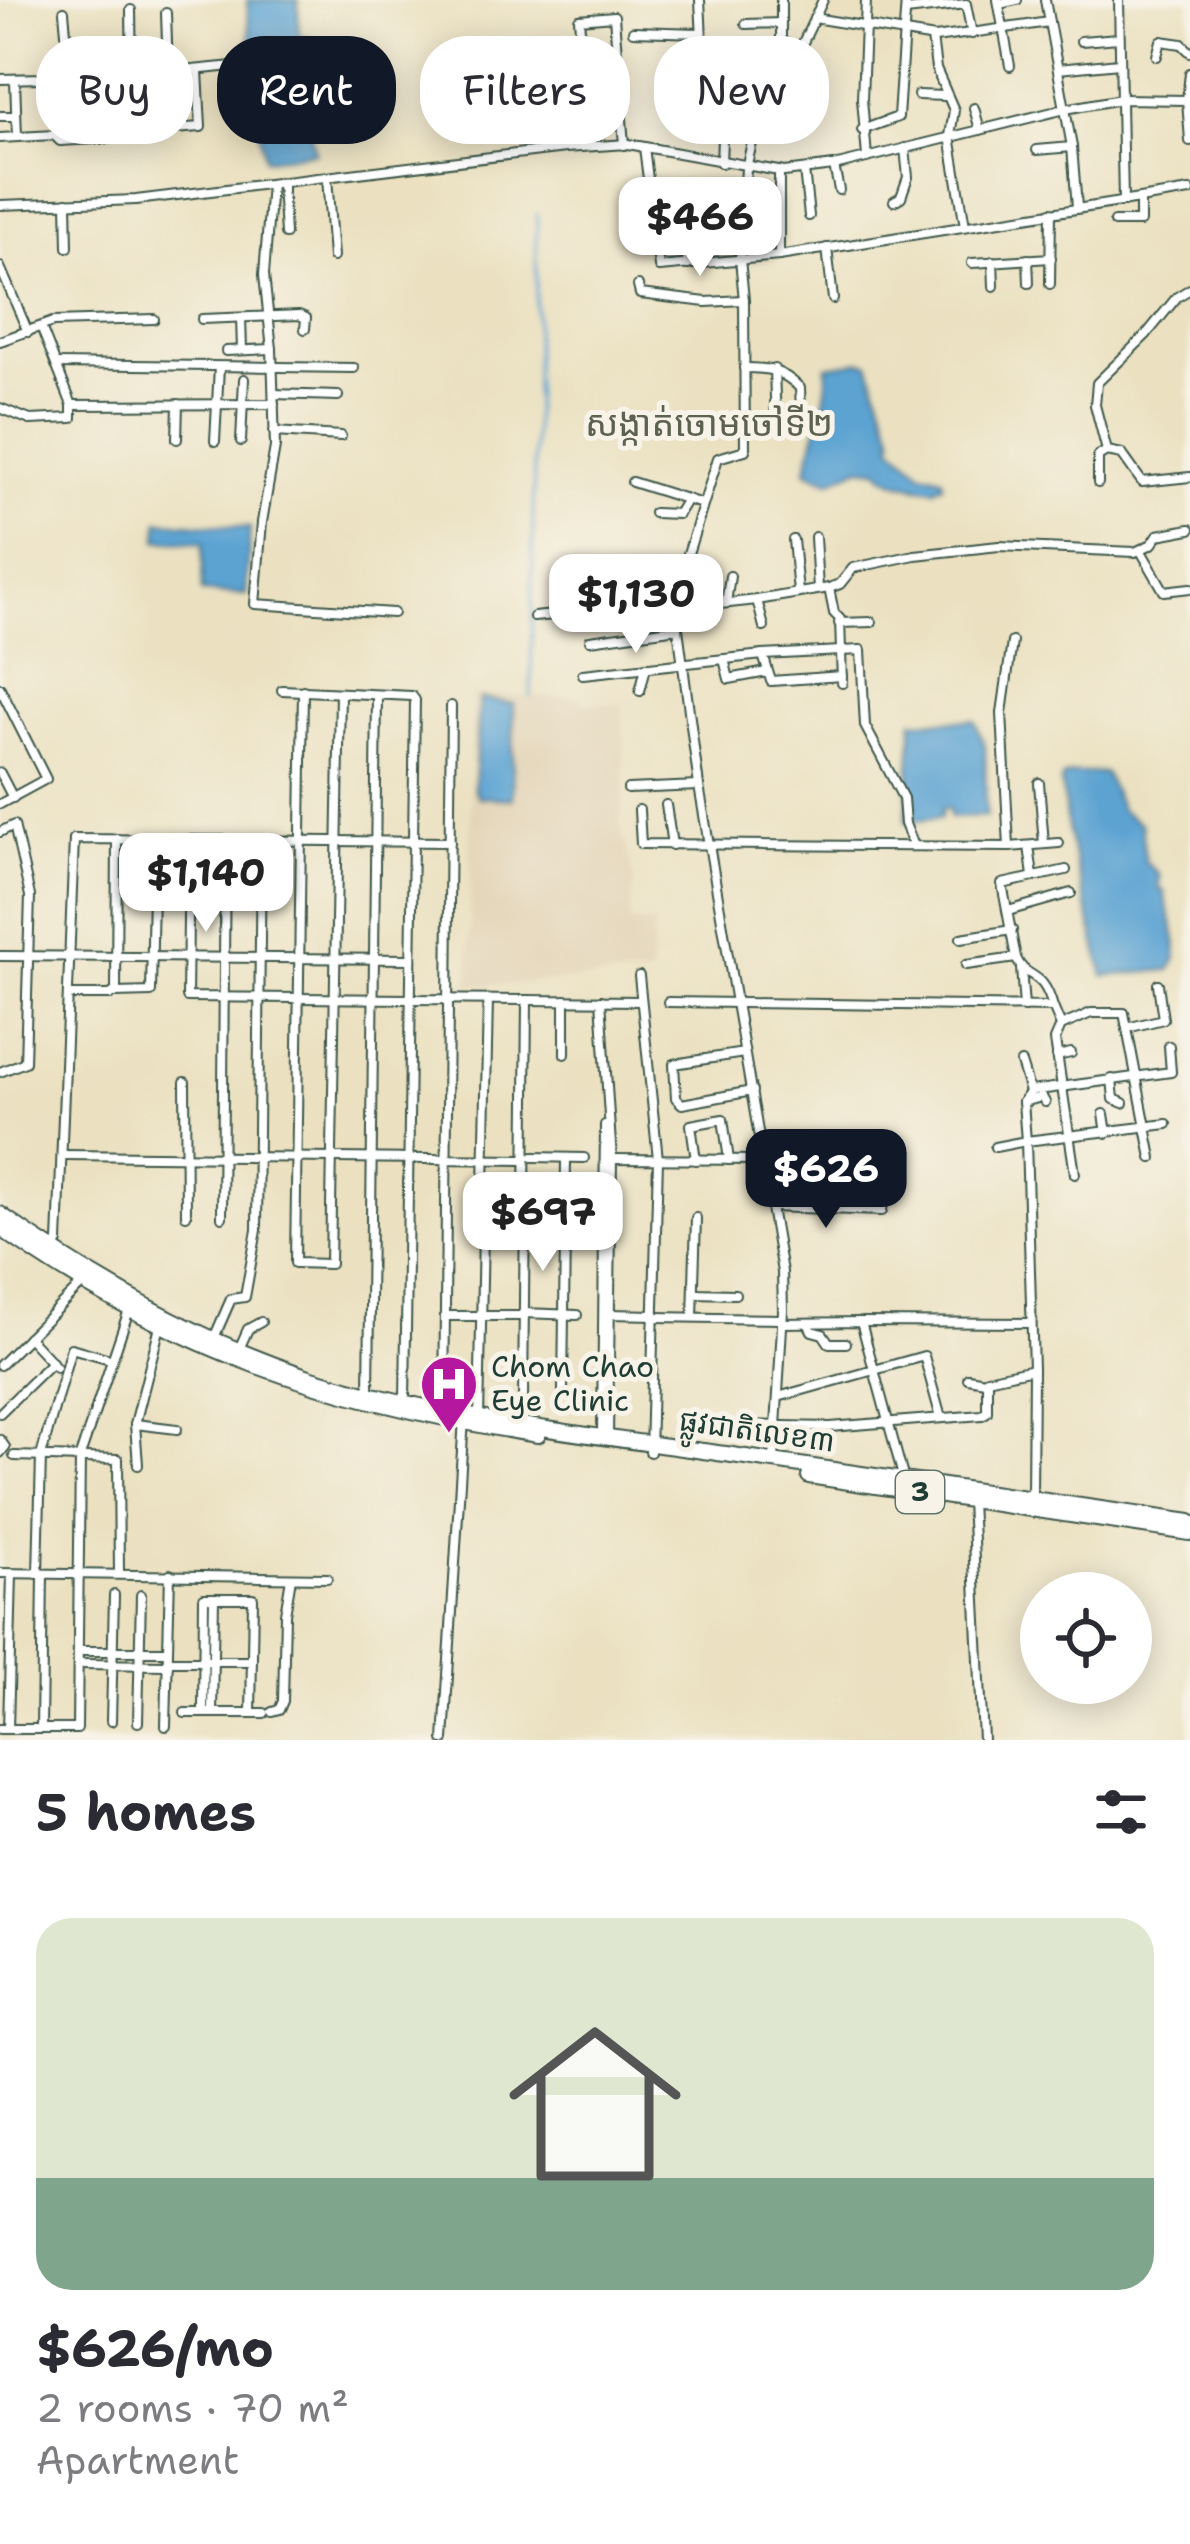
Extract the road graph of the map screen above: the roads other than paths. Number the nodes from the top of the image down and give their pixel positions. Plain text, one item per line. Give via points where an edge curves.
1 (700, 0) edge
2 (782, 0) edge
3 (823, 0) edge
4 (866, 0) edge
5 (906, 0) edge
6 (1017, 0) edge
7 (1045, 0) edge
8 (1119, 0) edge
9 (999, 2) edge
10 (130, 10) dead end
11 (64, 11) dead end
12 (906, 11) junction
13 (166, 13) dead end
14 (814, 18) junction
15 (1049, 22) junction
16 (782, 23) junction
17 (746, 24) dead end
18 (866, 26) junction
19 (1004, 30) junction
20 (633, 31) dead end
21 (902, 31) junction
22 (701, 33) junction
23 (972, 34) junction
24 (67, 36) edge
25 (131, 36) edge
26 (167, 36) edge
27 (782, 36) edge
28 (806, 36) edge
29 (932, 38) junction
30 (1119, 38) junction
31 (1081, 41) dead end
32 (1190, 52) edge
33 (1157, 56) dead end
34 (1120, 63) junction
35 (1010, 67) dead end
36 (217, 68) edge
37 (1058, 69) junction
38 (193, 71) edge
39 (198, 71) junction
40 (1190, 73) edge
41 (36, 78) edge
42 (0, 79) edge
43 (15, 79) junction
44 (918, 95) dead end
45 (946, 96) junction
46 (1121, 99) junction
47 (1187, 100) edge
48 (974, 108) dead end
49 (1064, 109) junction
50 (0, 116) edge
51 (15, 116) junction
52 (193, 127) edge
53 (862, 130) junction
54 (980, 130) junction
55 (36, 136) edge
56 (950, 136) junction
57 (17, 137) junction
58 (0, 138) edge
59 (1190, 141) edge
60 (753, 144) edge
61 (624, 145) junction
62 (591, 147) junction
63 (644, 147) junction
64 (1072, 147) junction
65 (905, 148) junction
66 (1037, 150) dead end
67 (867, 157) junction
68 (721, 163) junction
69 (834, 166) junction
70 (746, 168) junction
71 (804, 170) junction
72 (779, 171) junction
73 (327, 177) junction
74 (276, 184) junction
75 (839, 190) dead end
76 (1190, 191) edge
77 (680, 197) dead end
78 (1140, 199) junction
79 (894, 201) dead end
80 (67, 202) junction
81 (1123, 202) junction
82 (0, 205) edge
83 (1077, 207) junction
84 (1051, 212) junction
85 (809, 216) dead end
86 (1114, 222) dead end
87 (964, 226) junction
88 (285, 234) dead end
89 (68, 247) dead end
90 (827, 248) junction
91 (333, 256) dead end
92 (778, 256) junction
93 (1051, 258) junction
94 (740, 259) junction
95 (1028, 259) junction
96 (992, 261) junction
97 (972, 263) dead end
98 (688, 265) junction
99 (0, 267) edge
100 (3, 283) edge
101 (1029, 284) dead end
102 (1050, 284) dead end
103 (638, 286) dead end
104 (994, 286) dead end
105 (1190, 289) edge
106 (833, 299) dead end
107 (744, 300) junction
108 (268, 317) junction
109 (241, 318) junction
110 (154, 319) dead end
111 (202, 319) dead end
112 (41, 327) junction
113 (305, 329) dead end
114 (28, 332) junction
115 (0, 341) edge
116 (272, 349) junction
117 (242, 350) junction
118 (226, 351) dead end
119 (56, 364) junction
120 (218, 367) junction
121 (272, 367) junction
122 (354, 368) dead end
123 (744, 368) junction
124 (774, 368) junction
125 (244, 379) dead end
126 (338, 396) dead end
127 (274, 399) junction
128 (178, 404) junction
129 (217, 404) junction
130 (243, 404) junction
131 (72, 405) junction
132 (0, 408) edge
133 (801, 411) dead end
134 (776, 425) dead end
135 (274, 432) junction
136 (340, 436) dead end
137 (177, 439) dead end
138 (214, 441) dead end
139 (241, 441) dead end
140 (1107, 452) junction
141 (1190, 477) edge
142 (632, 482) dead end
143 (1098, 483) dead end
144 (688, 499) junction
145 (702, 503) junction
146 (654, 513) dead end
147 (1190, 529) edge
148 (815, 537) dead end
149 (793, 540) dead end
150 (1141, 551) junction
151 (730, 576) dead end
152 (680, 579) junction
153 (634, 580) dead end
154 (829, 588) junction
155 (1190, 588) edge
156 (818, 589) junction
157 (798, 592) junction
158 (757, 600) junction
159 (726, 604) junction
160 (677, 609) junction
161 (393, 613) dead end
162 (534, 617) dead end
163 (872, 622) dead end
164 (839, 623) junction
165 (764, 627) dead end
166 (678, 628) junction
167 (590, 640) dead end
168 (1012, 642) dead end
169 (841, 650) junction
170 (763, 655) junction
171 (724, 659) junction
172 (681, 664) junction
173 (646, 667) junction
174 (767, 672) junction
175 (583, 674) dead end
176 (282, 690) dead end
177 (303, 690) junction
178 (640, 691) dead end
179 (1, 692) edge
180 (340, 693) junction
181 (377, 695) junction
182 (451, 706) dead end
183 (0, 773) edge
184 (1040, 783) dead end
185 (699, 786) junction
186 (628, 789) dead end
187 (13, 798) junction
188 (0, 804) edge
189 (666, 805) dead end
190 (639, 810) dead end
191 (0, 832) edge
192 (117, 839) junction
193 (154, 839) junction
194 (189, 840) junction
195 (225, 840) junction
196 (261, 840) junction
197 (301, 841) junction
198 (337, 841) junction
199 (375, 841) junction
200 (413, 842) junction
201 (450, 842) junction
202 (1059, 843) dead end
203 (1044, 844) junction
204 (672, 845) junction
205 (710, 845) junction
206 (914, 846) junction
207 (1029, 846) junction
208 (1010, 847) junction
209 (1066, 870) dead end
210 (1034, 876) junction
211 (1071, 892) dead end
212 (1008, 911) junction
213 (1012, 930) junction
214 (961, 938) dead end
215 (0, 956) edge
216 (28, 956) junction
217 (69, 956) junction
218 (116, 956) junction
219 (151, 957) junction
220 (187, 957) junction
221 (224, 957) junction
222 (260, 958) junction
223 (299, 958) junction
224 (335, 958) junction
225 (374, 958) junction
226 (1016, 958) junction
227 (411, 959) junction
228 (966, 965) dead end
229 (1021, 968) junction
230 (639, 976) dead end
231 (1158, 984) dead end
232 (115, 993) junction
233 (68, 995) junction
234 (224, 998) junction
235 (260, 998) junction
236 (298, 998) junction
237 (335, 999) junction
238 (374, 999) junction
239 (411, 999) junction
240 (448, 1000) junction
241 (488, 1000) junction
242 (527, 1000) junction
243 (565, 1000) junction
244 (601, 1000) junction
245 (641, 1000) junction
246 (668, 1002) dead end
247 (736, 1004) junction
248 (1024, 1007) junction
249 (1053, 1007) junction
250 (1061, 1026) junction
251 (1127, 1028) junction
252 (1169, 1046) dead end
253 (744, 1053) junction
254 (1071, 1053) dead end
255 (565, 1054) dead end
256 (1057, 1056) junction
257 (1021, 1064) dead end
258 (0, 1072) edge
259 (1137, 1076) junction
260 (1112, 1078) junction
261 (185, 1082) dead end
262 (1062, 1085) junction
263 (752, 1091) junction
264 (1026, 1097) junction
265 (1045, 1102) dead end
266 (1124, 1103) dead end
267 (1104, 1114) dead end
268 (1167, 1124) dead end
269 (1147, 1126) junction
270 (1107, 1133) junction
271 (1069, 1136) junction
272 (1026, 1141) junction
273 (995, 1148) dead end
274 (185, 1154) junction
275 (63, 1155) junction
276 (222, 1155) junction
277 (259, 1155) junction
278 (296, 1156) junction
279 (332, 1156) junction
280 (371, 1157) junction
281 (410, 1158) junction
282 (447, 1158) junction
283 (529, 1158) junction
284 (566, 1158) junction
285 (486, 1159) junction
286 (1152, 1159) dead end
287 (696, 1160) junction
288 (729, 1160) junction
289 (764, 1160) junction
290 (608, 1161) junction
291 (658, 1161) junction
292 (1075, 1174) dead end
293 (766, 1176) junction
294 (771, 1207) junction
295 (0, 1214) edge
296 (186, 1215) dead end
297 (222, 1217) dead end
298 (696, 1218) dead end
299 (0, 1228) edge
300 (52, 1252) junction
301 (82, 1284) junction
302 (694, 1293) junction
303 (735, 1294) dead end
304 (130, 1305) junction
305 (565, 1314) junction
306 (524, 1315) junction
307 (446, 1316) junction
308 (484, 1316) junction
309 (607, 1316) junction
310 (656, 1317) junction
311 (693, 1317) junction
312 (782, 1321) junction
313 (261, 1322) dead end
314 (861, 1322) junction
315 (808, 1323) junction
316 (1031, 1323) junction
317 (160, 1326) junction
318 (28, 1337) junction
319 (213, 1340) junction
320 (846, 1343) dead end
321 (238, 1350) junction
322 (110, 1359) junction
323 (0, 1365) edge
324 (1034, 1369) junction
325 (874, 1370) junction
326 (968, 1378) dead end
327 (986, 1382) junction
328 (563, 1391) dead end
329 (369, 1394) junction
330 (778, 1397) junction
331 (523, 1401) dead end
332 (405, 1402) junction
333 (444, 1410) junction
334 (0, 1413) edge
335 (941, 1418) junction
336 (471, 1419) junction
337 (890, 1423) junction
338 (135, 1424) junction
339 (737, 1425) dead end
340 (776, 1427) junction
341 (177, 1429) dead end
342 (605, 1436) junction
343 (0, 1440) edge
344 (651, 1448) junction
345 (0, 1453) edge
346 (14, 1456) dead end
347 (41, 1456) junction
348 (80, 1456) junction
349 (774, 1461) junction
350 (138, 1466) dead end
351 (904, 1480) junction
352 (1032, 1499) junction
353 (971, 1500) junction
354 (1190, 1522) edge
355 (1190, 1532) edge
356 (0, 1574) edge
357 (12, 1574) junction
358 (40, 1574) junction
359 (80, 1574) junction
360 (119, 1574) junction
361 (170, 1574) junction
362 (291, 1578) junction
363 (327, 1578) dead end
364 (114, 1595) dead end
365 (141, 1595) dead end
366 (113, 1651) junction
367 (140, 1651) junction
368 (78, 1652) junction
369 (168, 1659) junction
370 (208, 1661) junction
371 (252, 1661) junction
372 (78, 1664) junction
373 (112, 1665) junction
374 (139, 1665) junction
375 (185, 1713) dead end
376 (207, 1713) junction
377 (251, 1713) junction
378 (111, 1721) dead end
379 (138, 1722) dead end
380 (166, 1726) dead end
381 (4, 1729) edge
382 (41, 1729) junction
383 (444, 1740) edge
384 (983, 1740) edge

1 - 22 street
2 - 16 street
3 - 14 street
4 - 18 street
5 - 12 street
6 - 9 street
7 - 15 street
8 - 30 street
9 - 19 street
10 - 25 street
11 - 24 street
12 - 21 street
12 - 23 street via 966,4
13 - 26 street
14 - 18 street
14 - 28 street
15 - 19 street
15 - 37 street
16 - 17 street
16 - 27 street
18 - 21 street
18 - 53 street
19 - 23 street
19 - 35 street
20 - 22 street
21 - 29 street
21 - 53 street via 898,117
22 - 68 street
23 - 29 street
29 - 45 street
30 - 31 street
30 - 34 street
32 - 33 street via 1161,41
34 - 37 street
34 - 46 street
36 - 39 street
37 - 49 street
38 - 39 street
39 - 52 street via 202,126
40 - 47 street
41 - 43 street
42 - 43 street
43 - 51 street
44 - 45 street
45 - 56 street via 954,110
46 - 47 street
46 - 49 street
46 - 81 street
47 - 59 street
48 - 54 street
49 - 54 street
49 - 64 street
50 - 51 street
51 - 57 street
53 - 67 street
54 - 56 street
55 - 57 street
56 - 65 street
56 - 87 street
57 - 58 street
60 - 70 street
61 - 62 street
61 - 62 street via 614,16 579,19
61 - 63 street
62 - 73 street
63 - 68 street
63 - 98 street via 657,266
64 - 66 street
64 - 83 street
65 - 67 street
65 - 79 street via 908,177
67 - 69 street
68 - 70 street
69 - 71 street
69 - 75 street
70 - 72 street
70 - 94 street
71 - 72 street
71 - 85 street
72 - 92 street
73 - 74 street
73 - 91 street
74 - 80 street
74 - 88 street
74 - 108 street via 264,275
76 - 78 street
77 - 98 street
78 - 81 street
78 - 86 street via 1140,222
80 - 82 street
80 - 89 street
81 - 83 street
83 - 84 street
84 - 87 street
84 - 93 street
87 - 90 street
90 - 92 street
90 - 106 street
92 - 94 street
93 - 95 street
93 - 102 street
94 - 98 street
94 - 107 street
95 - 96 street
95 - 101 street
96 - 97 street
96 - 104 street
99 - 100 street
100 - 114 street
103 - 107 street via 640,295
105 - 140 street via 1097,383
107 - 123 street
108 - 109 street
108 - 113 street via 303,316
108 - 116 street
109 - 111 street
109 - 117 street
110 - 112 street
112 - 114 street
112 - 119 street
114 - 115 street
116 - 117 street
116 - 121 street
117 - 118 street
119 - 120 street
119 - 131 street
120 - 121 street
120 - 129 street
121 - 122 street
121 - 127 street
123 - 124 street
123 - 145 street via 745,450 718,458
124 - 133 street via 799,386
124 - 134 street
125 - 130 street
126 - 127 street
127 - 130 street
127 - 135 street
128 - 129 street
128 - 131 street
128 - 137 street
129 - 130 street
129 - 138 street
130 - 139 street
131 - 132 street via 72,418 56,420
135 - 136 street
135 - 161 street via 255,604
140 - 141 street via 1122,454 1142,482
140 - 143 street via 1098,456
142 - 144 street
144 - 145 street
144 - 146 street via 678,514
145 - 152 street
147 - 150 street via 1158,535
148 - 156 street
149 - 157 street
150 - 154 street via 999,546 916,555 853,568
150 - 155 street via 1164,591
151 - 159 street
152 - 153 street
152 - 160 street
154 - 156 street
154 - 164 street
156 - 157 street
157 - 158 street
158 - 159 street
158 - 165 street
159 - 160 street
160 - 162 street
160 - 166 street
163 - 164 street
164 - 169 street
166 - 167 street
166 - 172 street
168 - 208 street via 1002,712
169 - 170 street
169 - 174 street via 842,680 772,681
169 - 206 street via 861,650 865,726 903,798
170 - 171 street
170 - 174 street
171 - 172 street
171 - 174 street via 730,680
172 - 173 street
172 - 185 street
173 - 175 street
173 - 178 street
176 - 177 street
177 - 180 street
177 - 197 street
179 - 187 street via 46,779
180 - 181 street
180 - 198 street
181 - 199 street
181 - 200 street via 415,700
182 - 201 street
183 - 187 street
184 - 203 street
185 - 186 street
185 - 205 street
187 - 188 street
189 - 204 street
190 - 204 street via 641,844
191 - 216 street via 14,825 30,896
192 - 193 street
192 - 217 street via 74,839
192 - 218 street
193 - 194 street
193 - 219 street
194 - 195 street
194 - 220 street
195 - 196 street
195 - 221 street
196 - 197 street
196 - 222 street
197 - 198 street
197 - 223 street
198 - 199 street
198 - 224 street
199 - 200 street
199 - 225 street
200 - 201 street
200 - 227 street
201 - 240 street
202 - 203 street
203 - 207 street
204 - 205 street
205 - 206 street
205 - 247 street
206 - 208 street
207 - 208 street
207 - 210 street
209 - 210 street
210 - 212 street via 1003,883
211 - 212 street
212 - 213 street
213 - 214 street
213 - 226 street
215 - 216 street
216 - 217 street
216 - 258 street via 25,1062
217 - 218 street
217 - 233 street
218 - 219 street
218 - 232 street
219 - 220 street
219 - 232 street via 149,994
220 - 221 street
220 - 234 street via 188,998
221 - 222 street
221 - 234 street
222 - 223 street
222 - 235 street
223 - 224 street
223 - 236 street
224 - 225 street
224 - 237 street
225 - 227 street
225 - 238 street
226 - 228 street
226 - 229 street
227 - 239 street
229 - 248 street
229 - 249 street via 1037,975
230 - 245 street
231 - 251 street via 1162,1019
232 - 233 street
233 - 275 street
234 - 235 street
234 - 276 street
235 - 236 street
235 - 277 street
236 - 237 street
236 - 278 street
237 - 238 street
237 - 279 street
238 - 239 street
238 - 280 street
239 - 240 street
239 - 281 street
240 - 241 street
240 - 282 street
241 - 242 street
241 - 285 street
242 - 243 street
242 - 283 street
243 - 244 street
243 - 255 street
244 - 245 street
244 - 290 street
245 - 291 street
246 - 247 street
247 - 248 street
247 - 253 street
248 - 249 street
249 - 250 street
250 - 251 street via 1122,1011
250 - 256 street
251 - 259 street
252 - 259 street via 1171,1072
253 - 263 street
253 - 263 street via 674,1064 676,1098 682,1104
254 - 256 street
256 - 262 street
257 - 264 street
259 - 260 street
259 - 269 street
260 - 262 street
260 - 266 street via 1114,1099
261 - 274 street
262 - 264 street
262 - 271 street
263 - 289 street
264 - 265 street
264 - 272 street
267 - 270 street
268 - 269 street
269 - 270 street
269 - 286 street
270 - 271 street
271 - 272 street
271 - 292 street
272 - 273 street
272 - 316 street
274 - 275 street
274 - 276 street
274 - 296 street
275 - 300 street
276 - 277 street
276 - 297 street
277 - 278 street
277 - 319 street via 245,1297 231,1299
278 - 279 street
278 - 279 street via 295,1263 331,1264
279 - 280 street
280 - 281 street
280 - 329 street
281 - 282 street
281 - 332 street
282 - 285 street
282 - 307 street
283 - 284 street
283 - 285 street
283 - 306 street
284 - 290 street
284 - 305 street
285 - 308 street
287 - 288 street
287 - 288 street via 691,1125 723,1119
287 - 291 street
288 - 289 street
289 - 293 street
290 - 291 street
290 - 309 street
291 - 310 street
293 - 294 street
293 - 294 street via 885,1183 883,1211
294 - 312 street
295 - 300 highway, ផ្លូវជាតិលេខ៣ / 3
298 - 302 street
299 - 301 highway, ផ្លូវជាតិលេខ៣ / 3
300 - 304 highway, ផ្លូវជាតិលេខ៣ / 3
301 - 304 highway, ផ្លូវជាតិលេខ៣ / 3
301 - 318 street
302 - 303 street
302 - 311 street
304 - 317 highway, ផ្លូវជាតិលេខ៣ / 3
304 - 319 highway, ផ្លូវជាតិលេខ៣ / 3
304 - 322 street
305 - 306 street
305 - 309 street
305 - 328 street
306 - 308 street
306 - 331 street
307 - 308 street
307 - 333 street
308 - 336 street
309 - 310 street
309 - 342 street
310 - 311 street
310 - 344 street
311 - 312 street
312 - 315 street
312 - 330 street
313 - 321 street
314 - 315 street
314 - 316 street
314 - 325 street
315 - 320 street via 829,1343
316 - 324 street
317 - 336 highway, ផ្លូវជាតិលេខ៣ / 3 via 306,1386 390,1409
317 - 338 street
318 - 323 street
318 - 334 street via 54,1365
319 - 321 highway, ផ្លូវជាតិលេខ៣ / 3
321 - 329 highway, ផ្លូវជាតិលេខ៣ / 3
322 - 347 street via 71,1348
322 - 348 street
324 - 327 street
324 - 352 street
325 - 330 street
325 - 335 street via 924,1356
325 - 337 street
326 - 327 street
327 - 335 street via 986,1414
329 - 332 highway, ផ្លូវជាតិលេខ៣ / 3
330 - 340 street
332 - 333 highway, ផ្លូវជាតិលេខ៣ / 3
333 - 336 highway, ផ្លូវជាតិលេខ៣ / 3
335 - 337 street
336 - 342 highway, ផ្លូវជាតិលេខ៣ / 3
336 - 344 highway, ផ្លូវជាតិលេខ៣ / 3
336 - 383 street
337 - 340 street
337 - 351 street
338 - 341 street
338 - 350 street
339 - 340 street
340 - 349 street
342 - 344 highway, ផ្លូវជាតិលេខ៣ / 3
343 - 345 street
344 - 349 highway, ផ្លូវជាតិលេខ៣ / 3
344 - 353 highway, ផ្លូវជាតិលេខ៣ / 3
346 - 347 street
347 - 348 street
347 - 358 street
348 - 359 street
348 - 360 street via 112,1456 120,1465
349 - 351 highway, ផ្លូវជាតិលេខ៣ / 3
351 - 352 highway, ផ្លូវជាតិលេខ៣ / 3
352 - 354 highway, ផ្លូវជាតិលេខ៣ / 3
353 - 355 highway, ផ្លូវជាតិលេខ៣ / 3
353 - 384 street
356 - 357 street
357 - 358 street
357 - 381 street
358 - 359 street
358 - 382 street
359 - 360 street
359 - 368 street
360 - 361 street
361 - 362 street
361 - 369 street
362 - 363 street
362 - 377 street via 283,1701 279,1710
364 - 366 street
365 - 367 street
366 - 367 street
366 - 368 street
366 - 373 street
367 - 369 street
367 - 374 street
368 - 372 street
369 - 370 street
369 - 374 street
369 - 380 street
370 - 371 street
370 - 371 street via 214,1598 253,1598
370 - 376 street
371 - 377 street
372 - 373 street
372 - 382 street via 77,1729
373 - 374 street
373 - 378 street
374 - 379 street
375 - 376 street
376 - 377 street
381 - 382 street

